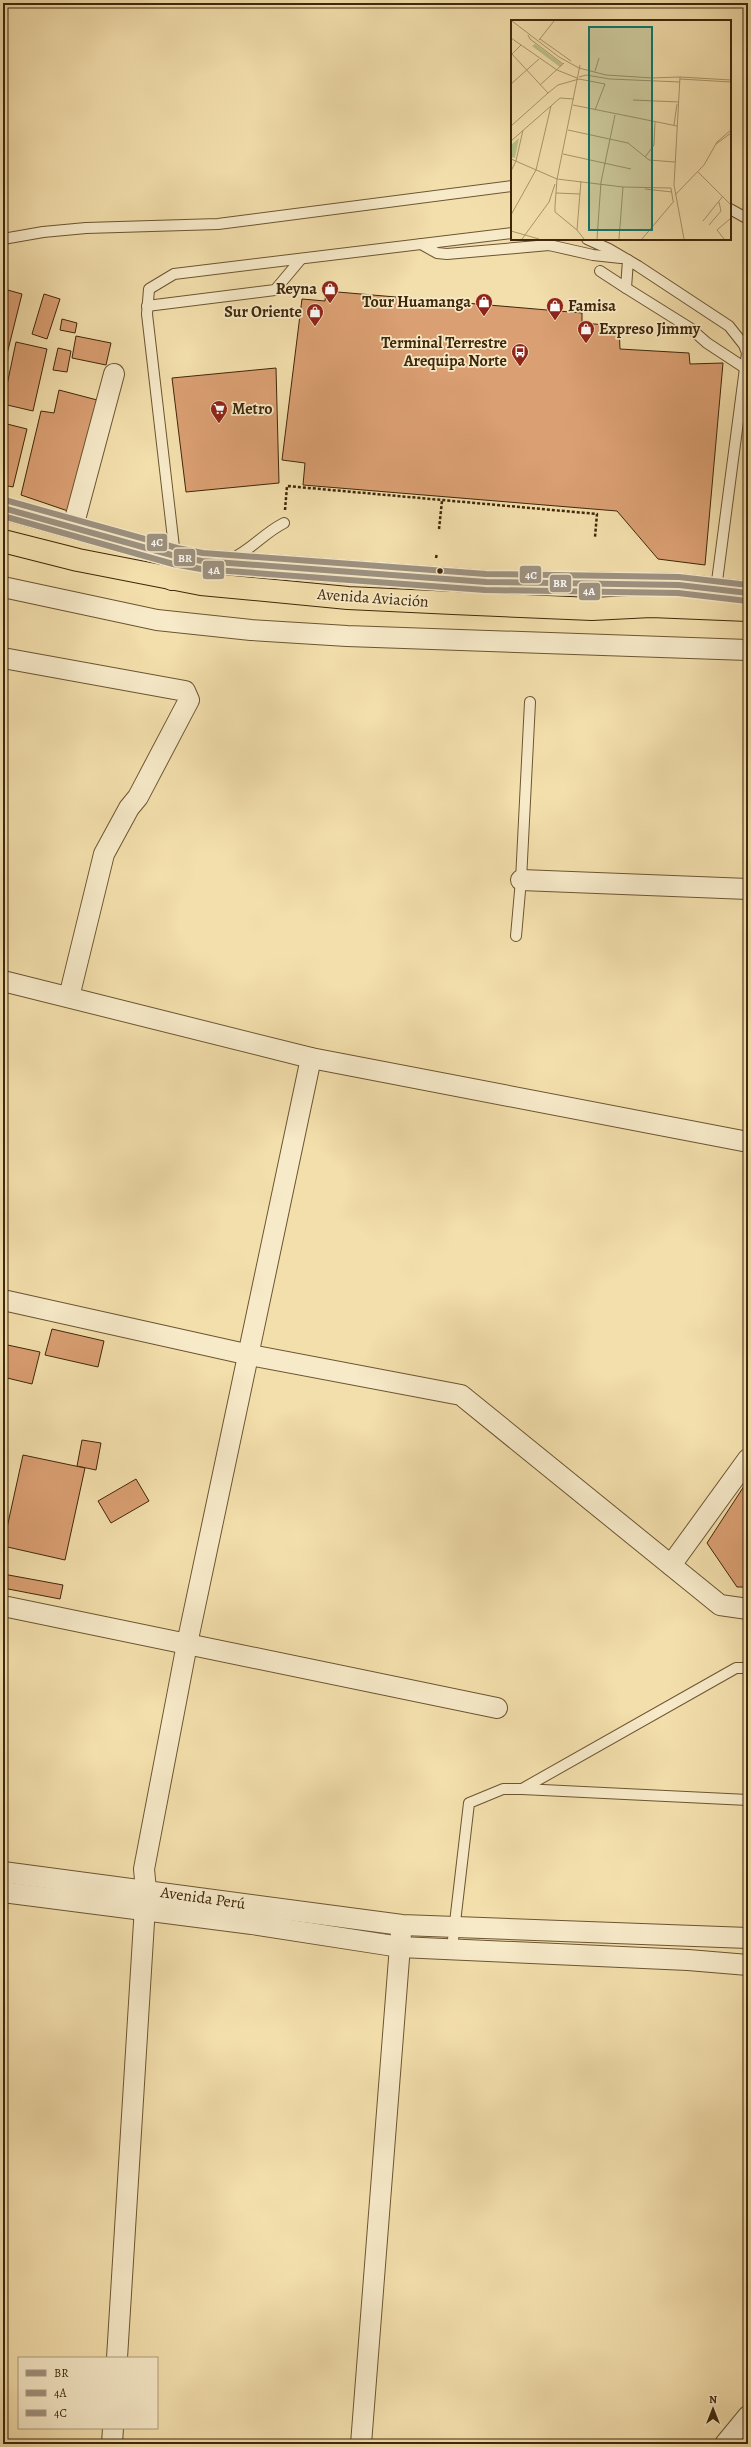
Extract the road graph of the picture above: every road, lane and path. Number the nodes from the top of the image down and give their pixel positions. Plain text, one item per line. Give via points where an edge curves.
1 (511, 186) edge
2 (731, 210) edge
3 (748, 219) edge
4 (511, 233) edge
5 (3, 239) edge
6 (589, 240) edge
7 (421, 244) junction
8 (300, 259) junction
9 (627, 260) junction
10 (600, 271) dead end
11 (626, 288) junction
12 (147, 306) junction
13 (745, 368) junction
14 (114, 374) dead end
15 (442, 501) junction
16 (3, 508) edge
17 (284, 518) joint
18 (73, 528) junction
19 (439, 529) dead end
20 (595, 537) dead end
21 (3, 541) edge
22 (175, 556) junction
23 (223, 562) junction
24 (172, 579) junction
25 (643, 584) junction
26 (3, 587) edge
27 (716, 589) junction
28 (651, 606) junction
29 (748, 606) edge
30 (748, 650) edge
31 (3, 658) edge
32 (530, 702) dead end
33 (521, 880) junction
34 (748, 889) edge
35 (516, 936) dead end
36 (3, 982) edge
37 (69, 997) junction
38 (311, 1058) junction
39 (748, 1142) edge
40 (3, 1300) edge
41 (250, 1355) junction
42 (748, 1459) edge
43 (672, 1565) junction
44 (3, 1606) edge
45 (748, 1609) edge
46 (187, 1644) junction
47 (748, 1668) edge
48 (497, 1708) dead end
49 (522, 1789) junction
50 (748, 1800) edge
51 (3, 1872) edge
52 (146, 1890) junction
53 (3, 1892) edge
54 (144, 1911) junction
55 (402, 1925) junction
56 (455, 1927) junction
57 (748, 1938) edge
58 (400, 1946) junction
59 (452, 1948) junction
60 (748, 1965) edge
61 (117, 2357) edge
62 (748, 2416) edge
63 (113, 2429) edge
64 (112, 2444) edge
65 (361, 2444) edge
66 (725, 2444) edge

1 - 5 lane via 218,224 86,228
2 - 3 lane
4 - 7 lane
6 - 9 lane
7 - 8 lane
7 - 9 lane via 437,253 447,254 549,245
8 - 12 lane via 275,290
8 - 12 lane via 174,274 149,289
9 - 11 lane
9 - 13 lane via 729,326 747,352
10 - 11 lane
11 - 13 lane via 690,328 707,343
12 - 22 lane
13 - 27 lane
14 - 18 street
15 - 17 path via 288,486
15 - 19 path
15 - 20 path via 597,514
16 - 18 street
17 - 23 lane via 245,552
18 - 22 street
21 - 24 highway, Avenida Aviación via 78,560
22 - 23 street
22 - 24 highway
23 - 25 street via 486,582
24 - 28 highway, Avenida Aviación via 340,597 446,603 592,609
25 - 27 street
25 - 28 highway
26 - 30 street via 157,620 251,630 347,636
27 - 29 street
28 - 29 highway, Avenida Aviación
31 - 37 street via 185,691 189,700 138,797 129,808 104,854
32 - 33 lane
33 - 34 street
33 - 35 lane
36 - 37 street
37 - 38 street
38 - 39 street
38 - 41 street
40 - 41 street
41 - 43 street via 461,1395
41 - 46 street
42 - 43 street
43 - 45 street via 720,1605
44 - 46 street
46 - 48 street
46 - 52 street via 144,1869
47 - 49 lane via 736,1668
49 - 50 lane
49 - 56 lane via 503,1790 469,1803
51 - 52 street, Avenida Perú
52 - 54 street
52 - 55 street, Avenida Perú
53 - 54 street, Avenida Perú
54 - 58 street, Avenida Perú
54 - 61 street
55 - 56 street, Avenida Perú
55 - 58 street
56 - 57 street, Avenida Perú
56 - 59 lane
58 - 59 street, Avenida Perú
58 - 65 street
59 - 60 street, Avenida Perú
62 - 66 street
63 - 64 street

